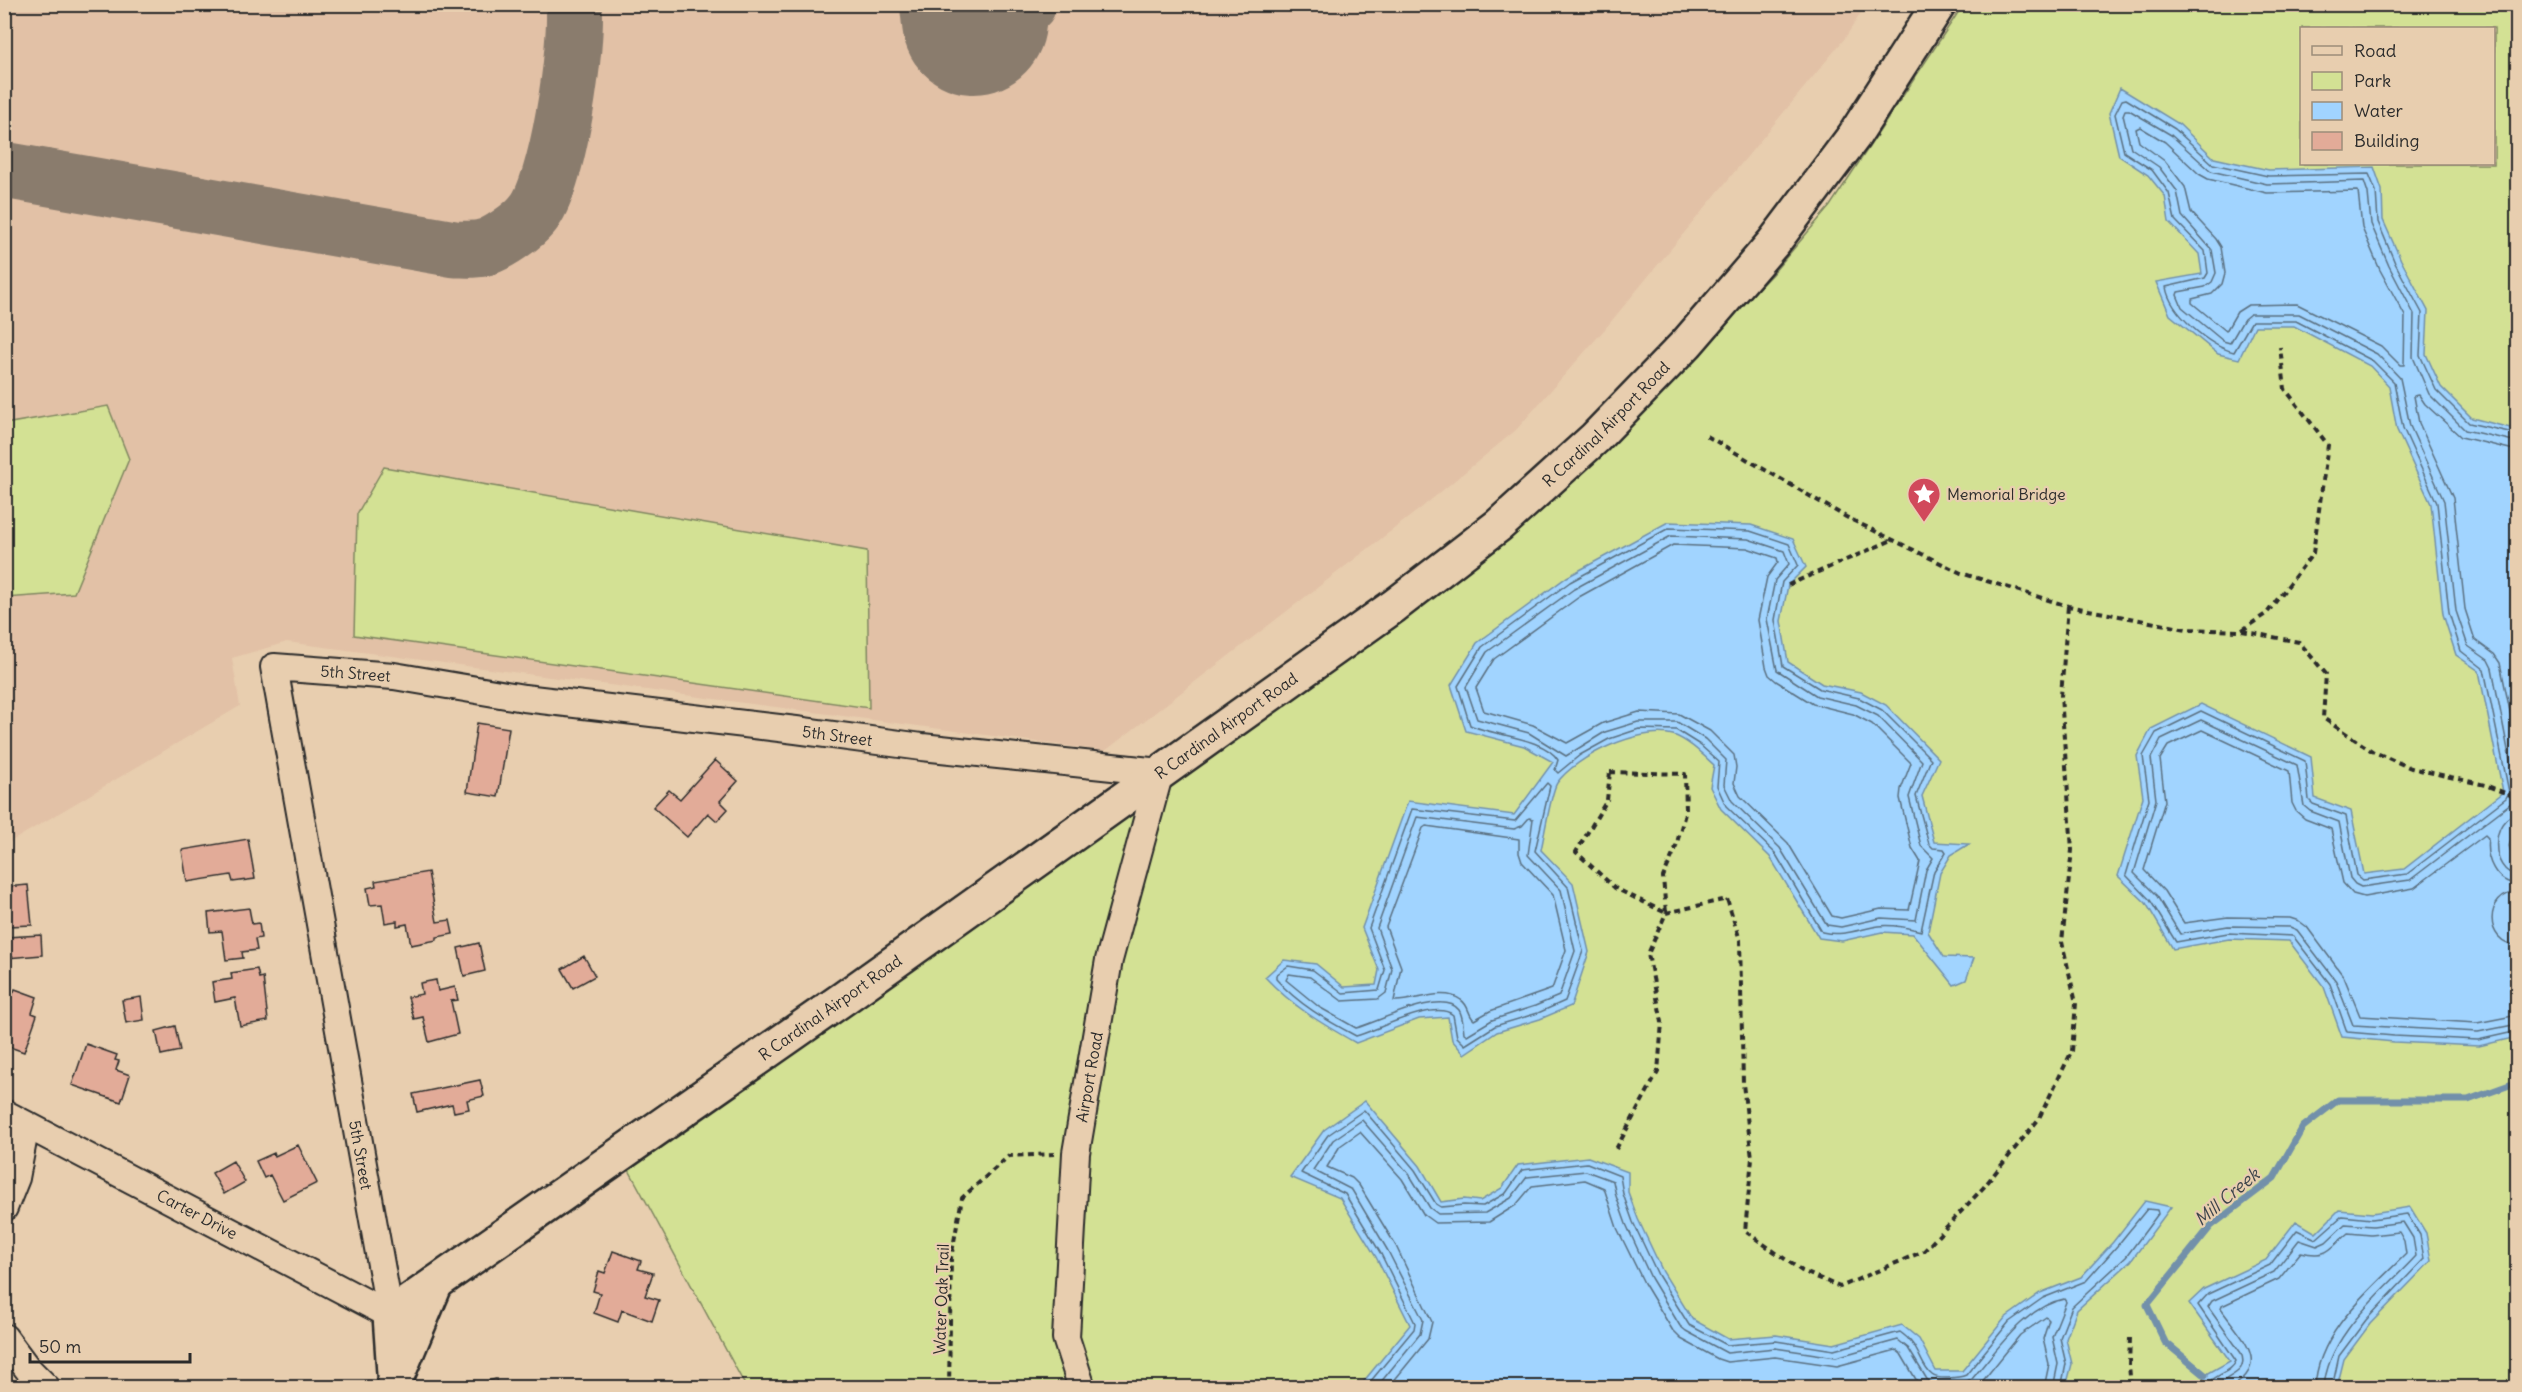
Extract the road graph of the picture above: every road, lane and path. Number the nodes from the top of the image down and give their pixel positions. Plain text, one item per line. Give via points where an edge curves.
1 (1939, 4) edge
2 (2280, 346) dead end
3 (1707, 436) dead end
4 (1892, 540) junction
5 (1788, 585) dead end
6 (2068, 606) junction
7 (2241, 631) junction
8 (1160, 772) junction
9 (2517, 798) edge
10 (1666, 913) junction
11 (15, 1119) edge
12 (1616, 1149) dead end
13 (1076, 1153) junction
14 (4, 1208) edge
15 (437, 1281) junction
16 (390, 1315) junction
17 (4, 1337) edge
18 (2130, 1338) dead end
19 (395, 1386) edge
20 (47, 1388) edge
21 (949, 1388) edge
22 (1082, 1388) edge
23 (2131, 1388) edge

1 - 8 main road, R Cardinal Airport Road via 1854,136 1774,242 1687,343 1596,438 1499,525 1394,606
2 - 7 path via 2285,389 2328,446 2322,500 2313,553 2267,613
3 - 4 path via 1845,518
4 - 5 path
4 - 6 path via 1961,573
6 - 7 path via 2186,629
6 - 10 path via 2061,696 2072,850 2062,942 2076,1003 2072,1051 2038,1120 1983,1188 1924,1251 1840,1287 1802,1271 1745,1231 1752,1158 1743,1084 1740,940 1727,899
7 - 9 path via 2299,642 2326,674 2323,718 2372,751 2411,768 2486,785
8 - 13 street, Airport Road via 1109,960
8 - 15 main road, R Cardinal Airport Road
8 - 16 street, 5th Street via 524,698 394,676 274,667
10 - 10 path via 1663,878 1686,810 1685,774 1610,772 1607,800 1576,852 1615,888
10 - 12 path via 1648,954 1662,1022 1658,1072
11 - 14 street via 16,1178
11 - 16 street, Carter Drive
13 - 21 path, Water Oak Trail via 1009,1156 962,1198 951,1258
13 - 22 street, Airport Road via 1066,1338
15 - 16 main road, R Cardinal Airport Road
15 - 19 main road
16 - 19 main road, 5th Street
17 - 20 street
18 - 23 path

